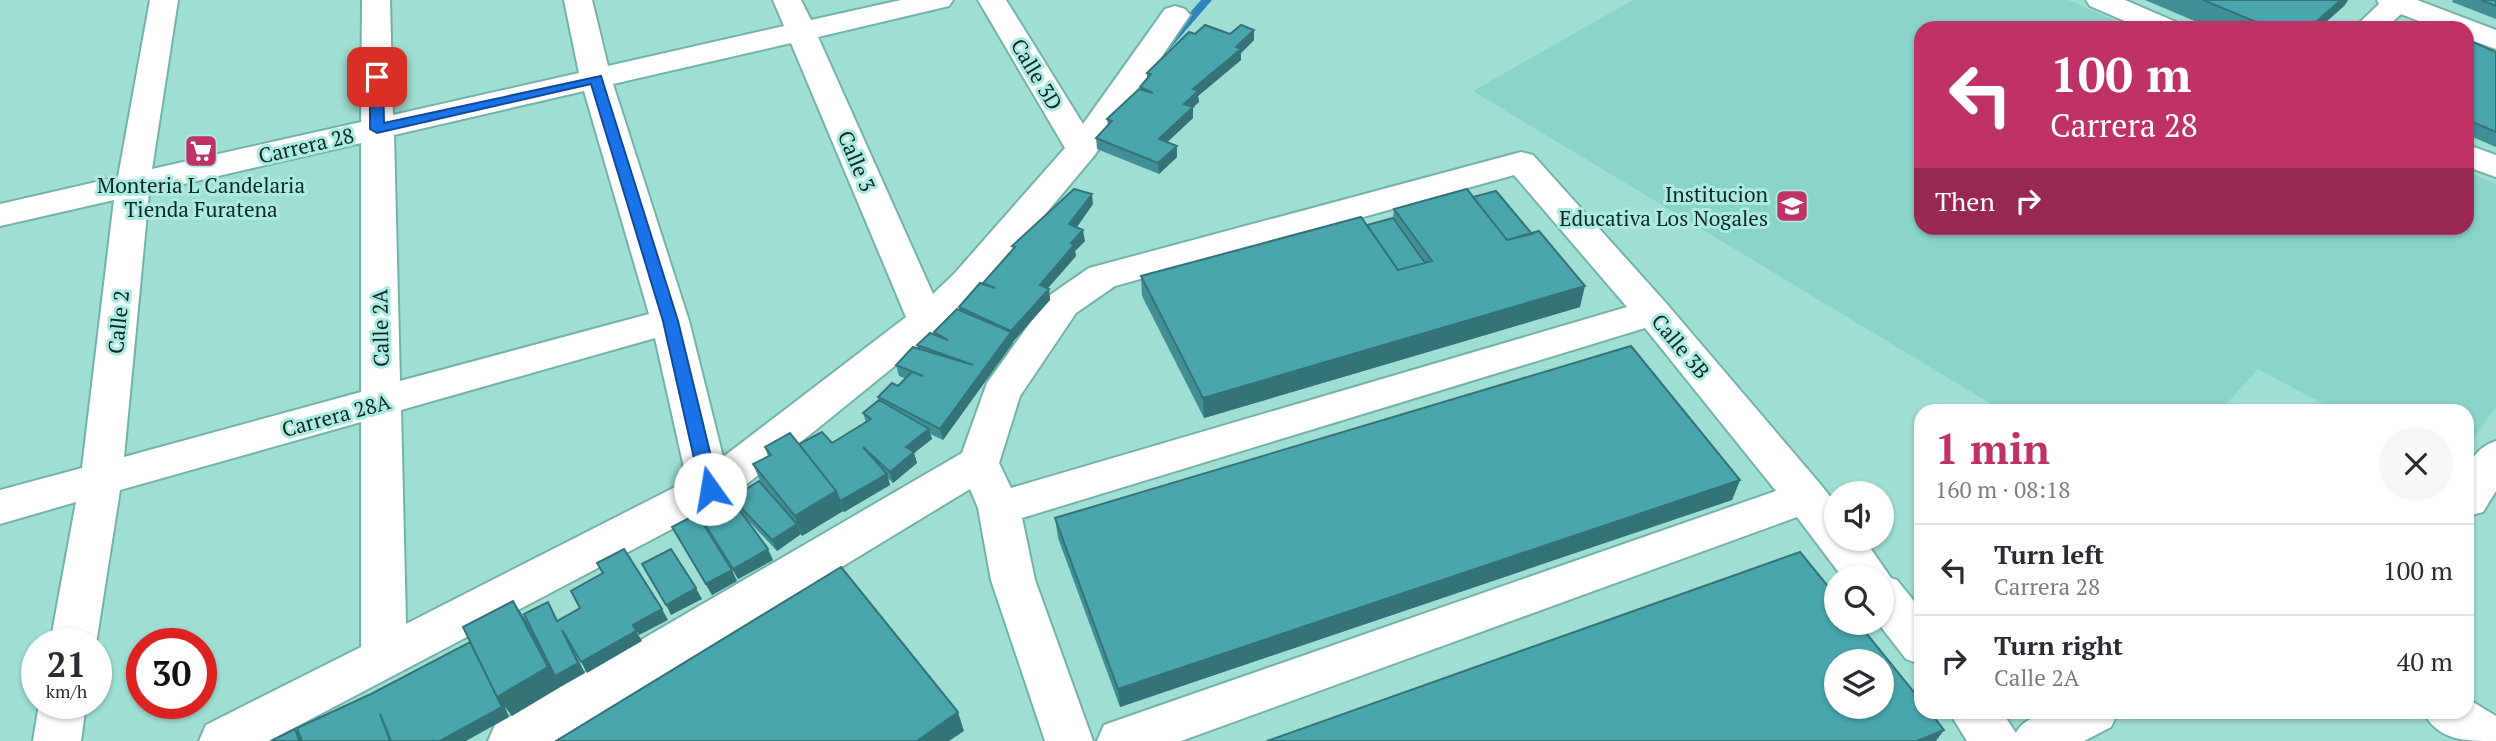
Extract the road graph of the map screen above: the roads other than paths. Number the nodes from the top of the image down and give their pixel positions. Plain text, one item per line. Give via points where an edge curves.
1 (164, 0) edge
2 (376, 0) edge
3 (578, 0) edge
4 (787, 0) edge
5 (939, 0) edge
6 (992, 0) edge
7 (2099, 0) edge
8 (2396, 1) edge
9 (1175, 15) dead end
10 (2149, 21) edge
11 (2376, 21) edge
12 (2446, 21) edge
13 (800, 32) junction
14 (2474, 32) edge
15 (2496, 40) edge
16 (596, 79) junction
17 (377, 129) junction
18 (1082, 149) junction
19 (2474, 158) edge
20 (2496, 167) edge
21 (133, 186) junction
22 (0, 215) edge
23 (1653, 312) junction
24 (670, 321) junction
25 (926, 321) junction
26 (381, 402) junction
27 (2496, 457) edge
28 (979, 463) junction
29 (101, 479) junction
30 (710, 489) junction
31 (2474, 491) edge
32 (1806, 497) junction
33 (0, 507) edge
34 (999, 508) junction
35 (1824, 520) edge
36 (1848, 551) edge
37 (1859, 565) edge
38 (1894, 609) edge
39 (76, 628) edge
40 (1914, 635) edge
41 (384, 657) junction
42 (61, 719) edge
43 (1979, 719) edge
44 (2080, 719) edge
45 (2459, 719) edge
46 (57, 741) edge
47 (223, 741) edge
48 (512, 741) edge
49 (1069, 741) edge
50 (1121, 741) edge
51 (1996, 741) edge
52 (2036, 741) edge
53 (2496, 741) edge

1 - 21 street, Calle 2
2 - 17 street, Calle 2A
3 - 16 street
4 - 13 street, Calle 3
5 - 13 street, Carrera 28
6 - 18 street, Calle 3D
7 - 10 street
8 - 11 street
8 - 12 street
9 - 18 street
13 - 16 street, Carrera 28
13 - 25 street, Calle 3
14 - 15 street
16 - 17 street, Carrera 28
16 - 24 street
17 - 21 street, Carrera 28
17 - 26 street, Calle 2A
18 - 25 street via 967,283
19 - 20 street
21 - 22 street, Carrera 28
21 - 29 street, Calle 2
23 - 28 street, Calle 3B via 1521,162 1102,277 1063,304 1001,393
23 - 32 street, Calle 3B
23 - 34 street
24 - 26 street, Carrera 28A
24 - 30 street
25 - 30 street
26 - 29 street, Carrera 28A
26 - 41 street, Calle 2A
27 - 31 street
28 - 34 street
28 - 48 street
29 - 33 street, Carrera 28A
29 - 39 street, Calle 2
30 - 41 street
32 - 35 street, Calle 3B
32 - 50 street
34 - 49 street via 1013,580
36 - 37 street
38 - 40 street
41 - 47 street
42 - 46 street
43 - 51 street
44 - 52 street
45 - 53 street

